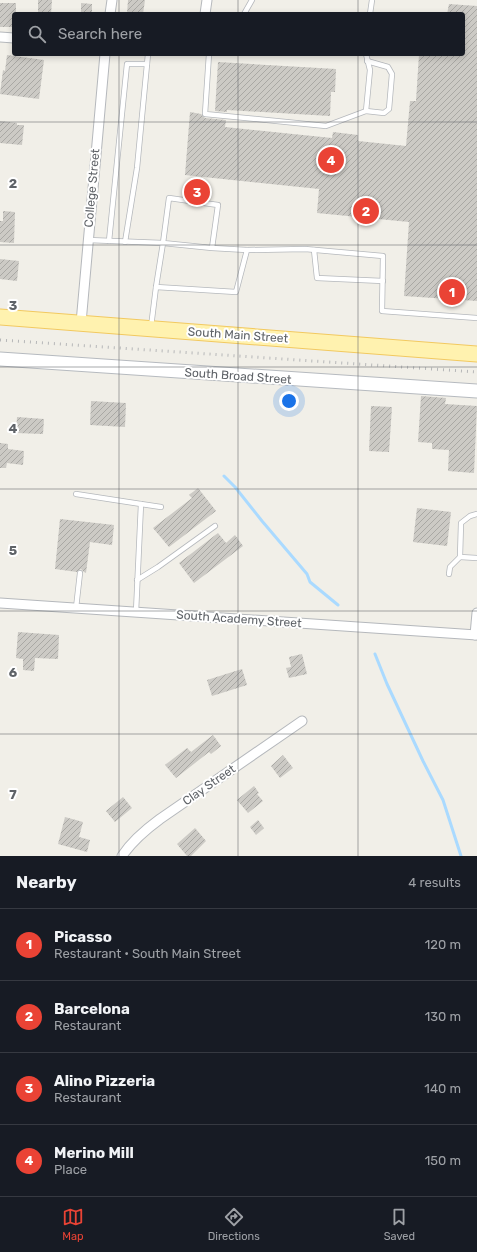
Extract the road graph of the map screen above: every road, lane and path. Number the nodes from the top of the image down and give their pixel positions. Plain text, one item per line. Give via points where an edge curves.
1 (112, 0) edge
2 (207, 0) edge
3 (252, 0) edge
4 (372, 0) edge
5 (110, 12) edge
6 (205, 12) edge
7 (245, 12) edge
8 (370, 12) edge
9 (0, 37) edge
10 (12, 38) edge
11 (104, 56) edge
12 (148, 56) edge
13 (209, 56) edge
14 (366, 56) edge
15 (367, 61) junction
16 (147, 64) junction
17 (366, 111) junction
18 (87, 240) junction
19 (109, 241) junction
20 (125, 242) junction
21 (163, 243) junction
22 (212, 248) junction
23 (247, 250) junction
24 (314, 250) junction
25 (383, 282) junction
26 (156, 287) junction
27 (0, 317) edge
28 (477, 318) edge
29 (81, 322) junction
30 (150, 329) junction
31 (477, 354) edge
32 (0, 359) edge
33 (477, 391) edge
34 (76, 494) dead end
35 (141, 504) junction
36 (161, 507) dead end
37 (477, 514) edge
38 (215, 526) dead end
39 (460, 557) junction
40 (477, 558) edge
41 (80, 573) dead end
42 (449, 574) dead end
43 (137, 580) junction
44 (0, 603) edge
45 (76, 608) junction
46 (136, 612) junction
47 (477, 613) edge
48 (476, 635) edge
49 (302, 721) dead end
50 (122, 856) edge

1 - 5 street
2 - 6 street
3 - 7 lane
4 - 8 lane
9 - 10 street
11 - 18 street, College Street
12 - 16 lane
13 - 17 lane via 205,114 326,126
14 - 15 lane
15 - 17 lane via 370,70
15 - 17 lane via 388,67 392,74 389,109 384,113
16 - 19 lane via 127,64
16 - 20 lane via 137,168
18 - 19 lane
18 - 29 street, College Street
19 - 20 lane
20 - 21 lane
21 - 22 lane
21 - 22 lane via 169,198 218,205
21 - 26 lane
22 - 23 lane
23 - 24 lane
23 - 26 lane via 236,292
24 - 25 lane via 317,278
24 - 25 lane via 383,256
25 - 28 lane via 382,311
26 - 30 lane
27 - 29 main road, South Main Street
29 - 30 main road, South Main Street
30 - 31 main road, South Main Street
32 - 33 street, South Broad Street
34 - 35 lane
35 - 36 lane
35 - 43 lane
37 - 39 lane via 461,523
38 - 43 lane
39 - 40 lane
39 - 42 lane via 450,567
41 - 45 lane
43 - 46 lane
44 - 45 street, South Academy Street
45 - 46 street, South Academy Street
46 - 48 street, South Academy Street
47 - 48 street
49 - 50 street, Clay Street via 160,819 139,835

